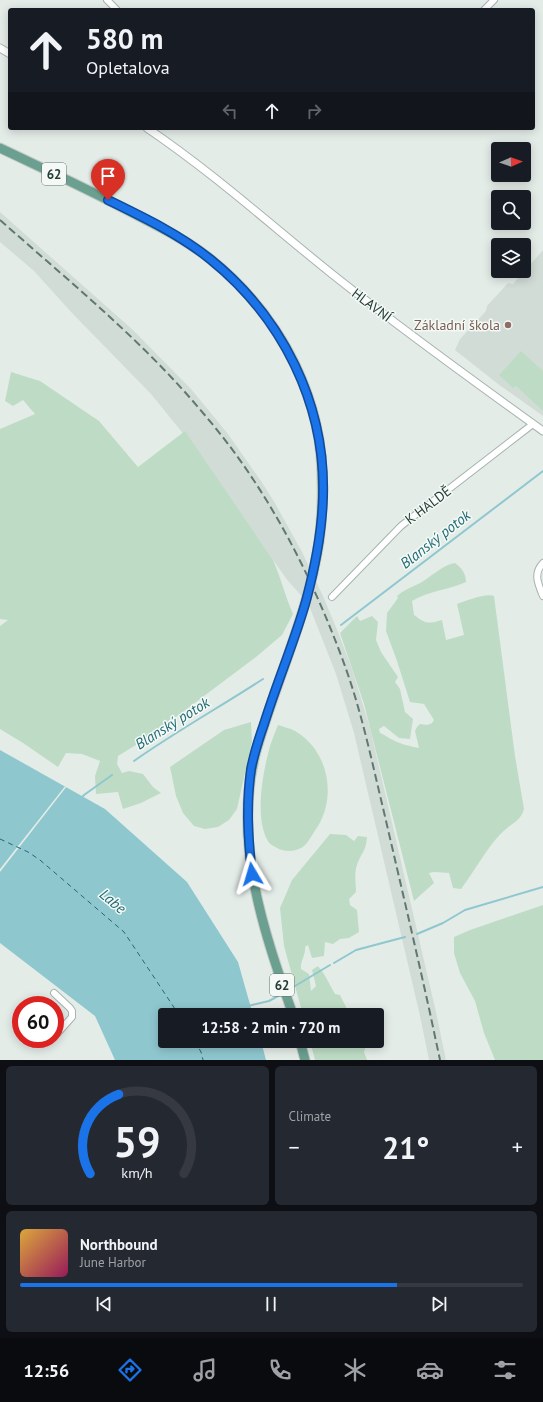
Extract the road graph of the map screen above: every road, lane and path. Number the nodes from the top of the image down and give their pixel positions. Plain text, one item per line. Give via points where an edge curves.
1 (107, 0) edge
2 (494, 0) edge
3 (115, 8) edge
4 (486, 8) edge
5 (150, 130) edge
6 (0, 148) edge
7 (534, 424) junction
8 (543, 431) edge
9 (543, 562) edge
10 (543, 596) edge
11 (332, 597) dead end
12 (54, 993) dead end
13 (57, 996) edge
14 (64, 1002) edge
15 (291, 1008) edge
16 (64, 1026) edge
17 (302, 1048) edge
18 (305, 1060) edge

1 - 3 street
2 - 4 street
5 - 7 street, HLAVNÍ via 208,171 342,282
6 - 15 main road, 62, bridge via 170,232 209,258 248,294 268,319 293,360 310,403 316,422 321,456 322,517 305,602 268,710 255,755 248,794 248,837 256,897
7 - 8 street, HLAVNÍ
7 - 11 street, K HALDĚ via 401,526
9 - 10 street via 537,571 537,582
12 - 13 street
14 - 16 street via 72,1011 72,1017
17 - 18 main road

